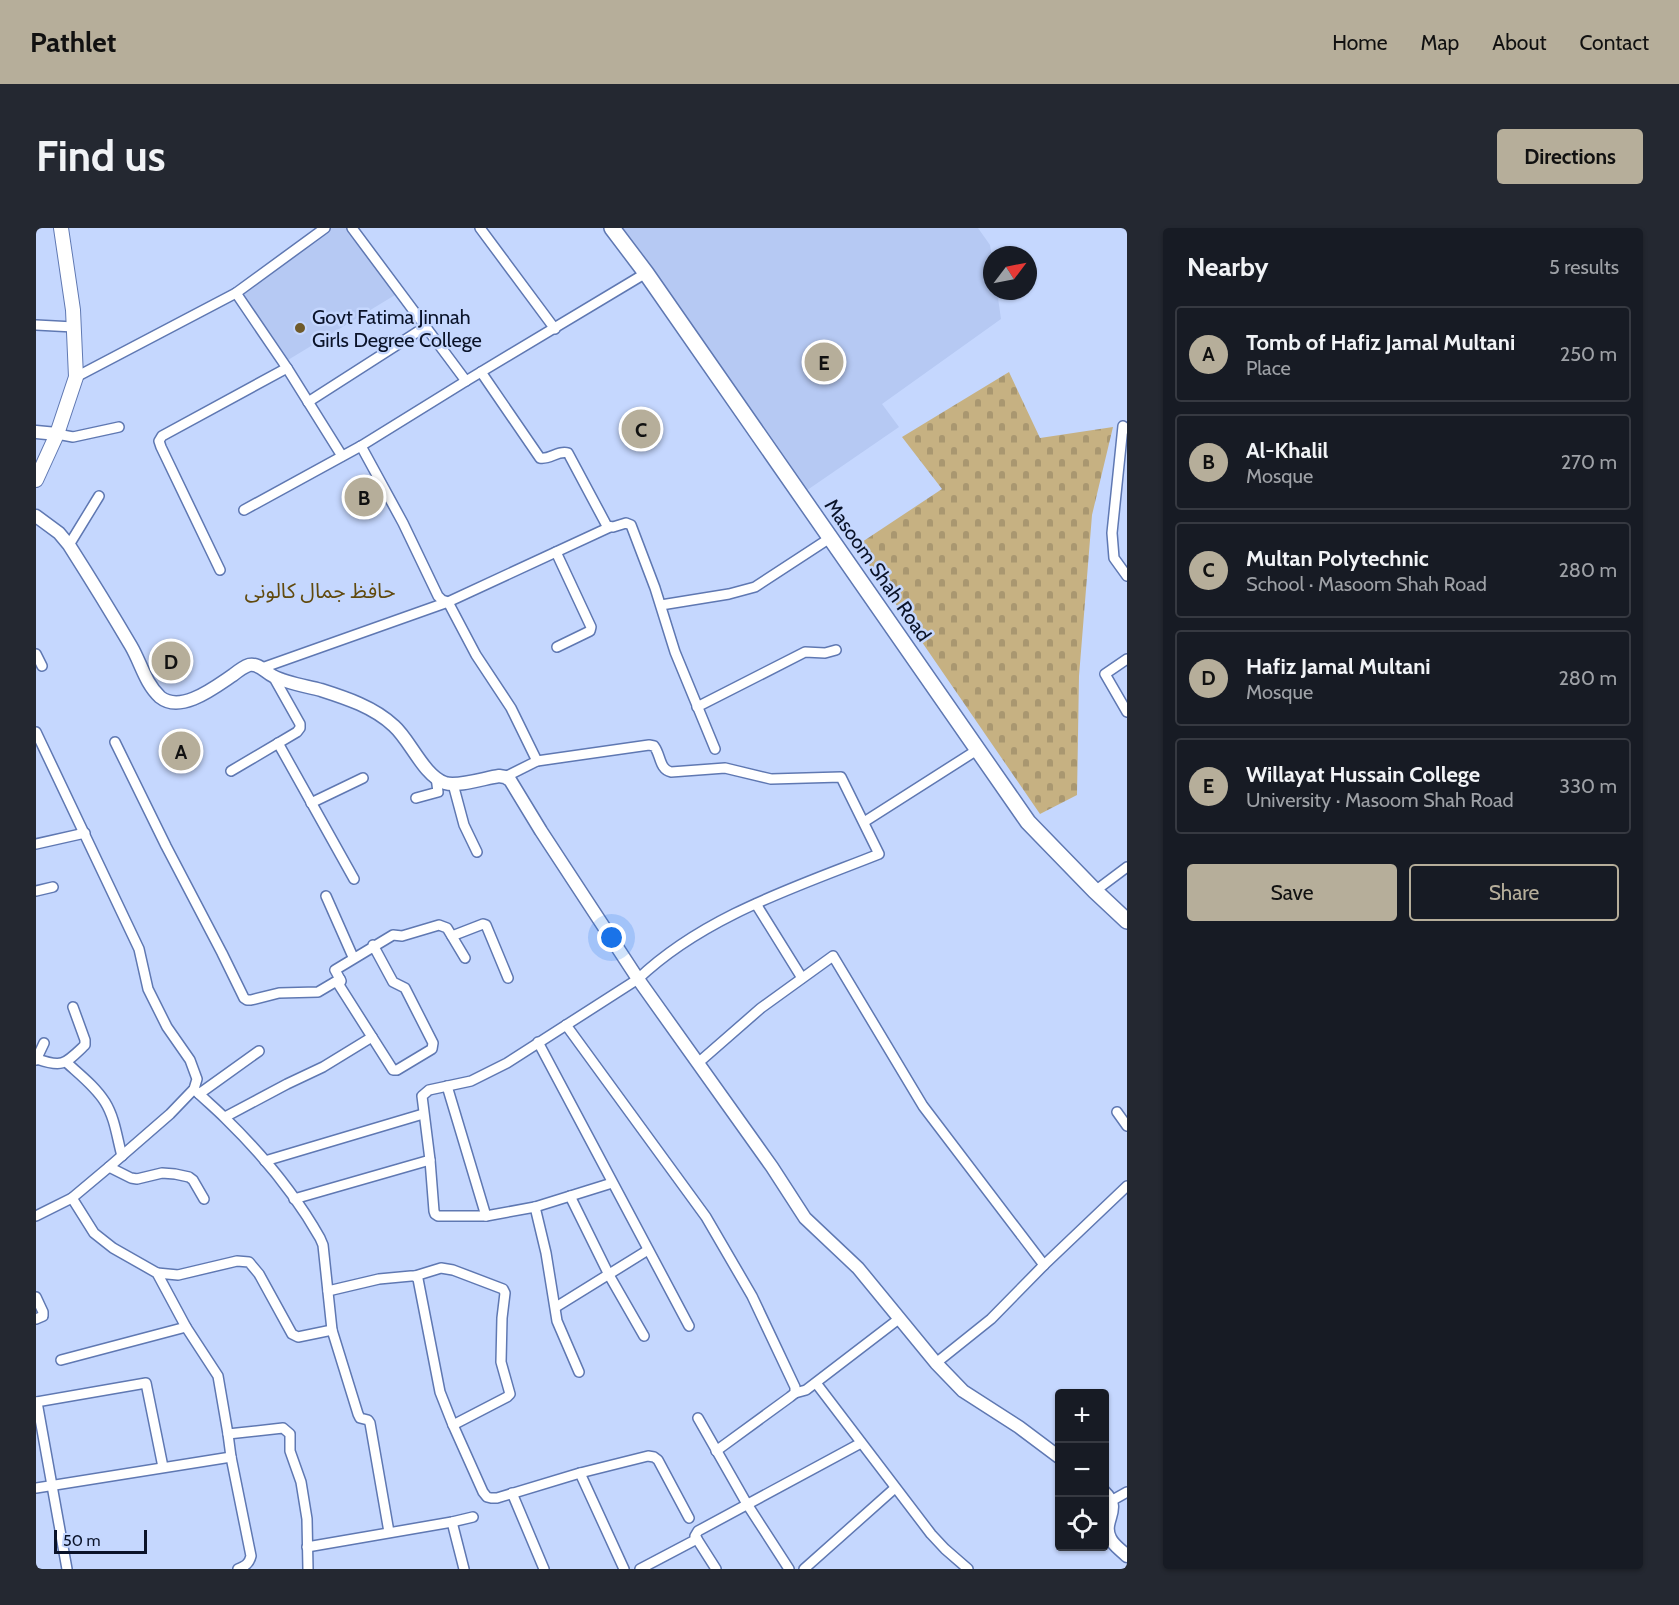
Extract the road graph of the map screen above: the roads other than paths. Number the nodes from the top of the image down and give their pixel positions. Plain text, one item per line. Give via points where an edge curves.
1 (61, 228) edge
2 (325, 228) edge
3 (352, 228) edge
4 (480, 228) edge
5 (612, 228) edge
6 (646, 273) junction
7 (236, 293) junction
8 (36, 325) edge
9 (74, 327) junction
10 (425, 327) junction
11 (555, 329) junction
12 (287, 368) junction
13 (481, 372) junction
14 (76, 377) junction
15 (466, 381) junction
16 (308, 402) junction
17 (119, 427) dead end
18 (1127, 429) edge
19 (36, 432) edge
20 (57, 434) junction
21 (361, 446) junction
22 (342, 456) junction
23 (36, 480) edge
24 (99, 496) dead end
25 (244, 510) dead end
26 (36, 516) edge
27 (610, 527) junction
28 (830, 538) junction
29 (69, 545) junction
30 (556, 552) junction
31 (220, 570) dead end
32 (1127, 576) edge
33 (448, 602) junction
34 (661, 605) junction
35 (557, 647) dead end
36 (836, 650) dead end
37 (36, 654) edge
38 (1127, 659) edge
39 (42, 666) dead end
40 (262, 668) junction
41 (273, 676) junction
42 (698, 707) junction
43 (1127, 712) edge
44 (36, 732) edge
45 (115, 742) dead end
46 (278, 743) junction
47 (715, 749) dead end
48 (977, 750) junction
49 (537, 761) junction
50 (231, 771) dead end
51 (436, 777) junction
52 (505, 777) junction
53 (363, 778) dead end
54 (453, 784) junction
55 (416, 798) dead end
56 (311, 802) junction
57 (864, 822) junction
58 (85, 833) junction
59 (36, 844) edge
60 (477, 852) dead end
61 (1127, 867) edge
62 (354, 879) dead end
63 (53, 887) dead end
64 (36, 891) edge
65 (1095, 891) junction
66 (326, 896) dead end
67 (756, 904) junction
68 (1127, 921) edge
69 (452, 936) junction
70 (374, 945) junction
71 (353, 957) junction
72 (465, 958) dead end
73 (508, 978) dead end
74 (802, 978) junction
75 (638, 979) junction
76 (340, 980) junction
77 (73, 1007) dead end
78 (566, 1025) junction
79 (372, 1038) junction
80 (538, 1042) junction
81 (44, 1043) dead end
82 (259, 1051) dead end
83 (36, 1060) edge
84 (66, 1062) junction
85 (698, 1063) junction
86 (447, 1086) junction
87 (196, 1092) junction
88 (1117, 1112) dead end
89 (423, 1114) junction
90 (225, 1117) junction
91 (1127, 1126) edge
92 (122, 1156) junction
93 (430, 1160) junction
94 (265, 1161) junction
95 (109, 1167) junction
96 (612, 1183) junction
97 (1127, 1186) edge
98 (570, 1196) junction
99 (72, 1198) junction
100 (204, 1198) dead end
101 (294, 1199) junction
102 (535, 1207) junction
103 (37, 1214) edge
104 (486, 1216) junction
105 (648, 1250) junction
106 (1044, 1265) junction
107 (157, 1273) junction
108 (609, 1275) junction
109 (415, 1276) junction
110 (328, 1292) junction
111 (36, 1297) edge
112 (556, 1307) junction
113 (900, 1318) junction
114 (36, 1319) edge
115 (689, 1326) dead end
116 (186, 1327) junction
117 (332, 1330) junction
118 (644, 1336) dead end
119 (61, 1360) dead end
120 (936, 1363) junction
121 (579, 1372) dead end
122 (816, 1383) junction
123 (795, 1393) junction
124 (36, 1402) edge
125 (698, 1418) dead end
126 (453, 1425) junction
127 (228, 1434) junction
128 (861, 1443) junction
129 (716, 1451) junction
130 (1055, 1454) edge
131 (231, 1457) junction
132 (163, 1467) junction
133 (579, 1473) junction
134 (52, 1485) junction
135 (36, 1488) edge
136 (896, 1488) junction
137 (1127, 1492) edge
138 (512, 1493) junction
139 (1109, 1496) edge
140 (1108, 1497) edge
141 (747, 1504) junction
142 (473, 1517) dead end
143 (689, 1518) dead end
144 (452, 1522) junction
145 (389, 1532) junction
146 (697, 1539) junction
147 (307, 1547) junction
148 (1127, 1556) edge
149 (68, 1569) edge
150 (238, 1569) edge
151 (308, 1569) edge
152 (464, 1569) edge
153 (544, 1569) edge
154 (624, 1569) edge
155 (640, 1569) edge
156 (716, 1569) edge
157 (789, 1569) edge
158 (804, 1569) edge
159 (968, 1569) edge

1 - 9 main road
2 - 7 street
3 - 10 street
4 - 11 street
5 - 6 main road, Masoom Shah Road
6 - 11 street
6 - 28 main road, Masoom Shah Road
7 - 12 street
7 - 14 street
8 - 9 street
9 - 14 main road
10 - 15 street
10 - 16 street
11 - 13 street
12 - 16 street
12 - 31 street via 159,441
13 - 15 street
13 - 27 street via 540,458 568,453
14 - 20 main road
15 - 21 street
16 - 22 street
17 - 20 street via 73,437
18 - 32 street via 1123,426 1112,533 1114,558
19 - 20 street
20 - 23 main road
21 - 22 street
21 - 33 street via 438,596
22 - 25 street
24 - 29 street
26 - 29 street
27 - 30 street
27 - 34 street via 631,525
28 - 34 street via 755,587
28 - 48 main road, Masoom Shah Road
29 - 40 street via 160,696 180,703 247,666
30 - 33 street
30 - 35 street via 591,627 590,632
33 - 40 street
33 - 49 street via 476,655 511,708
34 - 42 street
36 - 42 street via 805,652
37 - 39 street
38 - 43 street via 1105,674
40 - 41 street
41 - 46 street via 300,724 297,732
41 - 51 street via 347,698 376,713 395,726
42 - 47 street
44 - 58 street
45 - 76 street via 244,998 318,992
46 - 50 street
46 - 56 street
48 - 57 street
48 - 65 main road, Masoom Shah Road via 1028,822
49 - 52 street
49 - 57 street via 649,745 654,746 662,766 671,772 725,768 771,779 841,777
51 - 54 street
51 - 55 street via 438,792
52 - 54 street
52 - 75 street via 516,788
53 - 56 street
54 - 60 street via 464,825
56 - 62 street
57 - 67 street via 879,854
58 - 59 street
58 - 87 street via 139,949 148,989 190,1060 197,1079
61 - 65 street
63 - 64 street
65 - 68 main road, Masoom Shah Road
66 - 71 street
67 - 74 street
67 - 75 street via 687,940
69 - 70 street via 439,925 393,935
69 - 72 street
69 - 73 street via 486,925
70 - 71 street
70 - 79 street via 393,982 405,988 433,1046 393,1070
71 - 76 street via 335,970
74 - 85 street
74 - 106 street via 833,956 923,1106
75 - 78 street
75 - 85 street
76 - 79 street via 339,985
77 - 84 street via 86,1043
78 - 80 street
78 - 123 street via 706,1217 752,1296
79 - 90 street
80 - 86 street via 471,1081
80 - 96 street
81 - 83 street
82 - 87 street
83 - 84 street via 54,1065
84 - 92 street via 106,1103
85 - 113 street via 805,1218 858,1268
86 - 89 street via 424,1093
86 - 104 street
87 - 90 street
87 - 92 street
88 - 91 street
89 - 93 street
89 - 94 street
90 - 94 street
92 - 95 street
93 - 101 street
93 - 104 street via 435,1214
94 - 101 street
95 - 99 street
95 - 100 street via 137,1179 162,1173 189,1177
96 - 98 street
96 - 105 street
97 - 106 street
98 - 102 street
98 - 108 street
99 - 103 street
99 - 107 street via 94,1233
101 - 110 street via 323,1245
102 - 104 street
102 - 112 street
105 - 108 street
105 - 115 street
106 - 120 street via 991,1318
107 - 116 street
107 - 117 street via 178,1275 237,1261 249,1262 292,1334 298,1337
108 - 112 street
108 - 118 street
109 - 110 street via 379,1279
109 - 126 street via 420,1284 440,1392
109 - 126 street via 441,1268 453,1270 506,1293 501,1362 510,1394
110 - 117 street
111 - 114 street via 43,1316
112 - 121 street
113 - 120 street
113 - 122 street
116 - 119 street
116 - 127 street via 218,1376
117 - 145 street via 358,1414 370,1423
120 - 130 street via 963,1391
122 - 123 street
122 - 128 street
123 - 129 street
124 - 132 street via 146,1383
124 - 134 street
125 - 129 street
126 - 138 street via 487,1497
127 - 131 street
127 - 147 street via 283,1428 290,1434 290,1451 303,1491
128 - 136 street
128 - 141 street
129 - 141 street
131 - 132 street
131 - 150 street via 251,1556
132 - 134 street
133 - 138 street
133 - 143 street via 654,1457
133 - 154 street
134 - 135 street
134 - 149 street
136 - 158 street
136 - 159 street via 931,1534
137 - 139 street
138 - 153 street
140 - 148 street via 1113,1511 1108,1536
141 - 146 street via 698,1531
141 - 157 street
142 - 144 street
144 - 145 street
144 - 152 street
145 - 147 street
146 - 155 street
146 - 156 street
147 - 151 street

